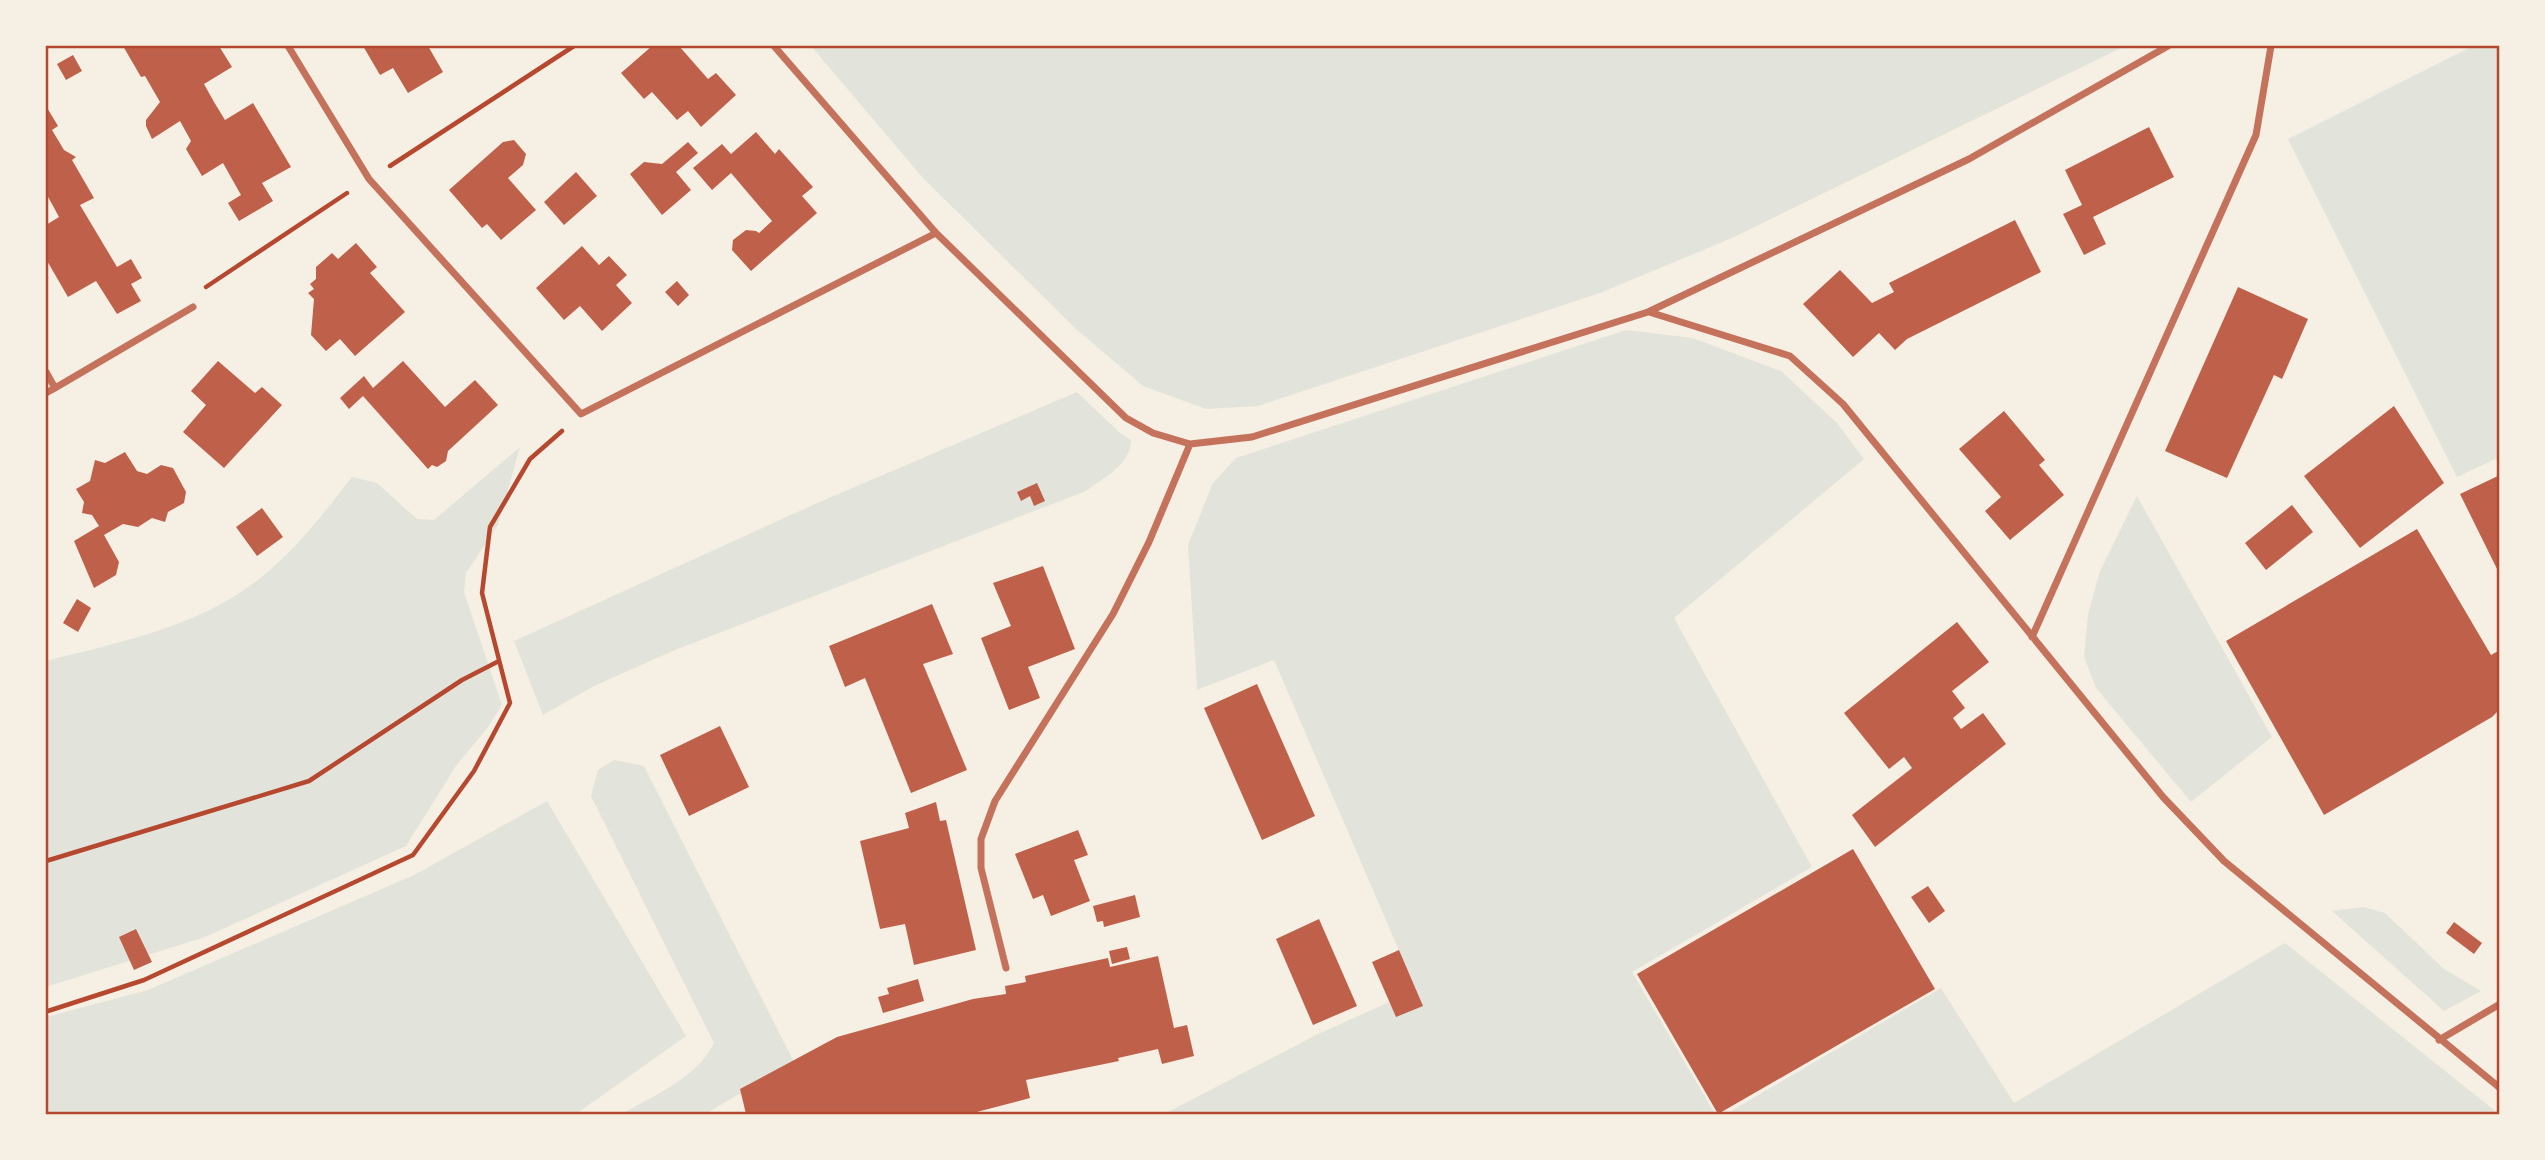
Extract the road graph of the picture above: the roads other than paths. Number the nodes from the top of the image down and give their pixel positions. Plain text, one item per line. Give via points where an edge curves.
1 (288, 46) edge
2 (774, 46) edge
3 (2168, 46) edge
4 (2272, 46) edge
5 (936, 233) junction
6 (193, 307) dead end
7 (1648, 312) junction
8 (46, 372) edge
9 (55, 388) junction
10 (46, 393) edge
11 (1190, 444) junction
12 (2032, 637) junction
13 (1006, 968) dead end
14 (2500, 1004) edge
15 (2439, 1040) junction
16 (2500, 1088) edge

1 - 5 street via 369,179 581,414
2 - 5 street
3 - 7 street via 1969,159
4 - 12 street via 2256,135
5 - 11 street via 1126,418 1153,433
6 - 9 street
7 - 11 street via 1252,437
7 - 12 street via 1790,356 1843,404
8 - 9 street
9 - 10 street
11 - 13 street via 1113,614 996,801 981,839 981,868
12 - 15 street via 2163,797 2224,861
14 - 15 street
15 - 16 street

